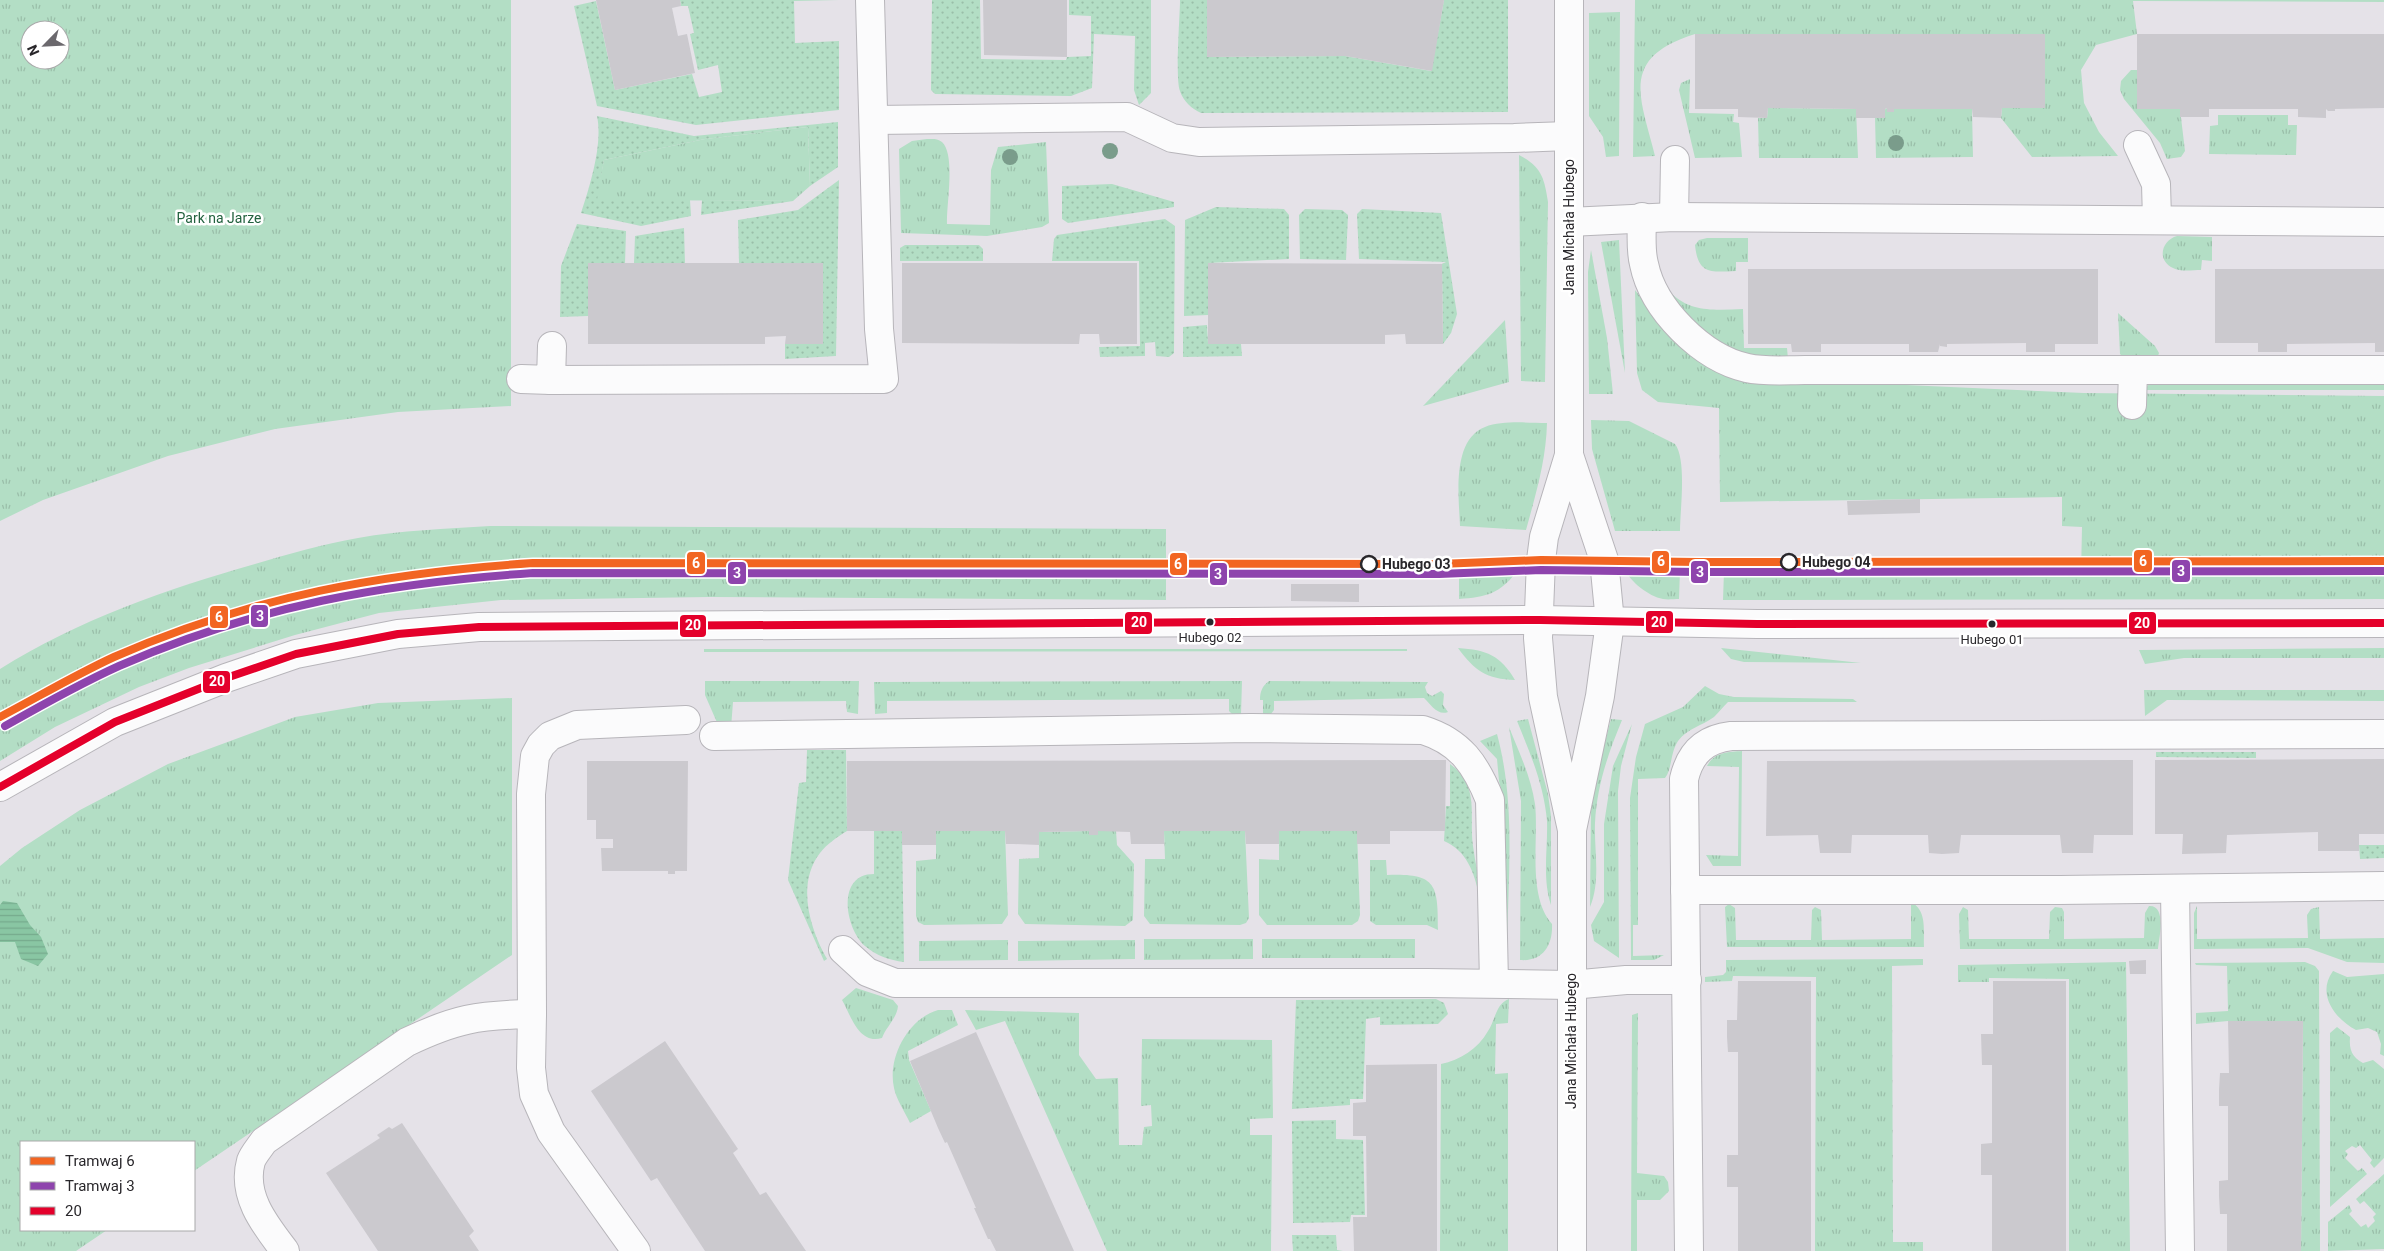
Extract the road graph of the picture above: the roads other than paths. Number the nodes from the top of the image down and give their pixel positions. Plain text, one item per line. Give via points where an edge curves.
1 (870, 0) edge
2 (1569, 0) edge
3 (874, 120) junction
4 (1568, 136) junction
5 (2138, 145) dead end
6 (1675, 160) dead end
7 (1642, 217) junction
8 (1674, 217) junction
9 (2157, 220) junction
10 (1569, 222) junction
11 (2384, 222) edge
12 (552, 346) dead end
13 (2134, 370) junction
14 (2384, 370) edge
15 (522, 379) dead end
16 (551, 380) junction
17 (2132, 405) dead end
18 (1569, 455) junction
19 (1540, 620) junction
20 (1610, 622) junction
21 (2384, 623) edge
22 (686, 720) dead end
23 (2384, 734) edge
24 (714, 736) dead end
25 (0, 787) edge
26 (1572, 830) junction
27 (2384, 886) edge
28 (2175, 889) junction
29 (1684, 890) junction
30 (843, 950) dead end
31 (1687, 980) junction
32 (1494, 984) junction
33 (1571, 985) junction
34 (532, 1014) junction
35 (284, 1251) edge
36 (636, 1251) edge
37 (1572, 1251) edge
38 (1689, 1251) edge
39 (2180, 1251) edge

1 - 3 street
2 - 4 street, Jana Michała Hubego
3 - 4 street via 1127,118 1172,138 1199,142
3 - 16 street via 879,329 884,379
4 - 10 street, Jana Michała Hubego
5 - 9 street via 2156,184
6 - 8 street
7 - 8 street
7 - 10 street
7 - 13 street via 1643,262 1653,291 1664,307 1688,334 1714,354 1748,368
8 - 9 street
9 - 11 street
10 - 18 street, Jana Michała Hubego
12 - 16 street
13 - 14 street
13 - 17 street
15 - 16 street
18 - 19 street, Jana Michała Hubego via 1544,537
18 - 20 street, Jana Michała Hubego via 1604,560
19 - 20 street
19 - 25 street via 574,625 479,627 398,634 296,654 226,678 116,722
19 - 26 street, Jana Michała Hubego via 1538,657 1543,697
20 - 21 street
20 - 26 street, Jana Michała Hubego via 1600,696
22 - 34 street via 577,725 550,736 535,756 531,794
23 - 29 street via 1717,738 1703,745 1687,765 1684,779
24 - 32 street via 1251,728 1423,730 1448,740 1462,752 1481,779 1490,800
26 - 33 street, Jana Michała Hubego
27 - 28 street
28 - 29 street
28 - 39 street
29 - 31 street
30 - 32 street via 867,972 895,983
31 - 33 street via 1626,980
31 - 38 street
32 - 33 street
33 - 37 street, Jana Michała Hubego
34 - 35 street via 486,1015 454,1021 427,1032 407,1042 264,1141 251,1161 252,1198 261,1218
34 - 36 street via 534,1094 551,1132

